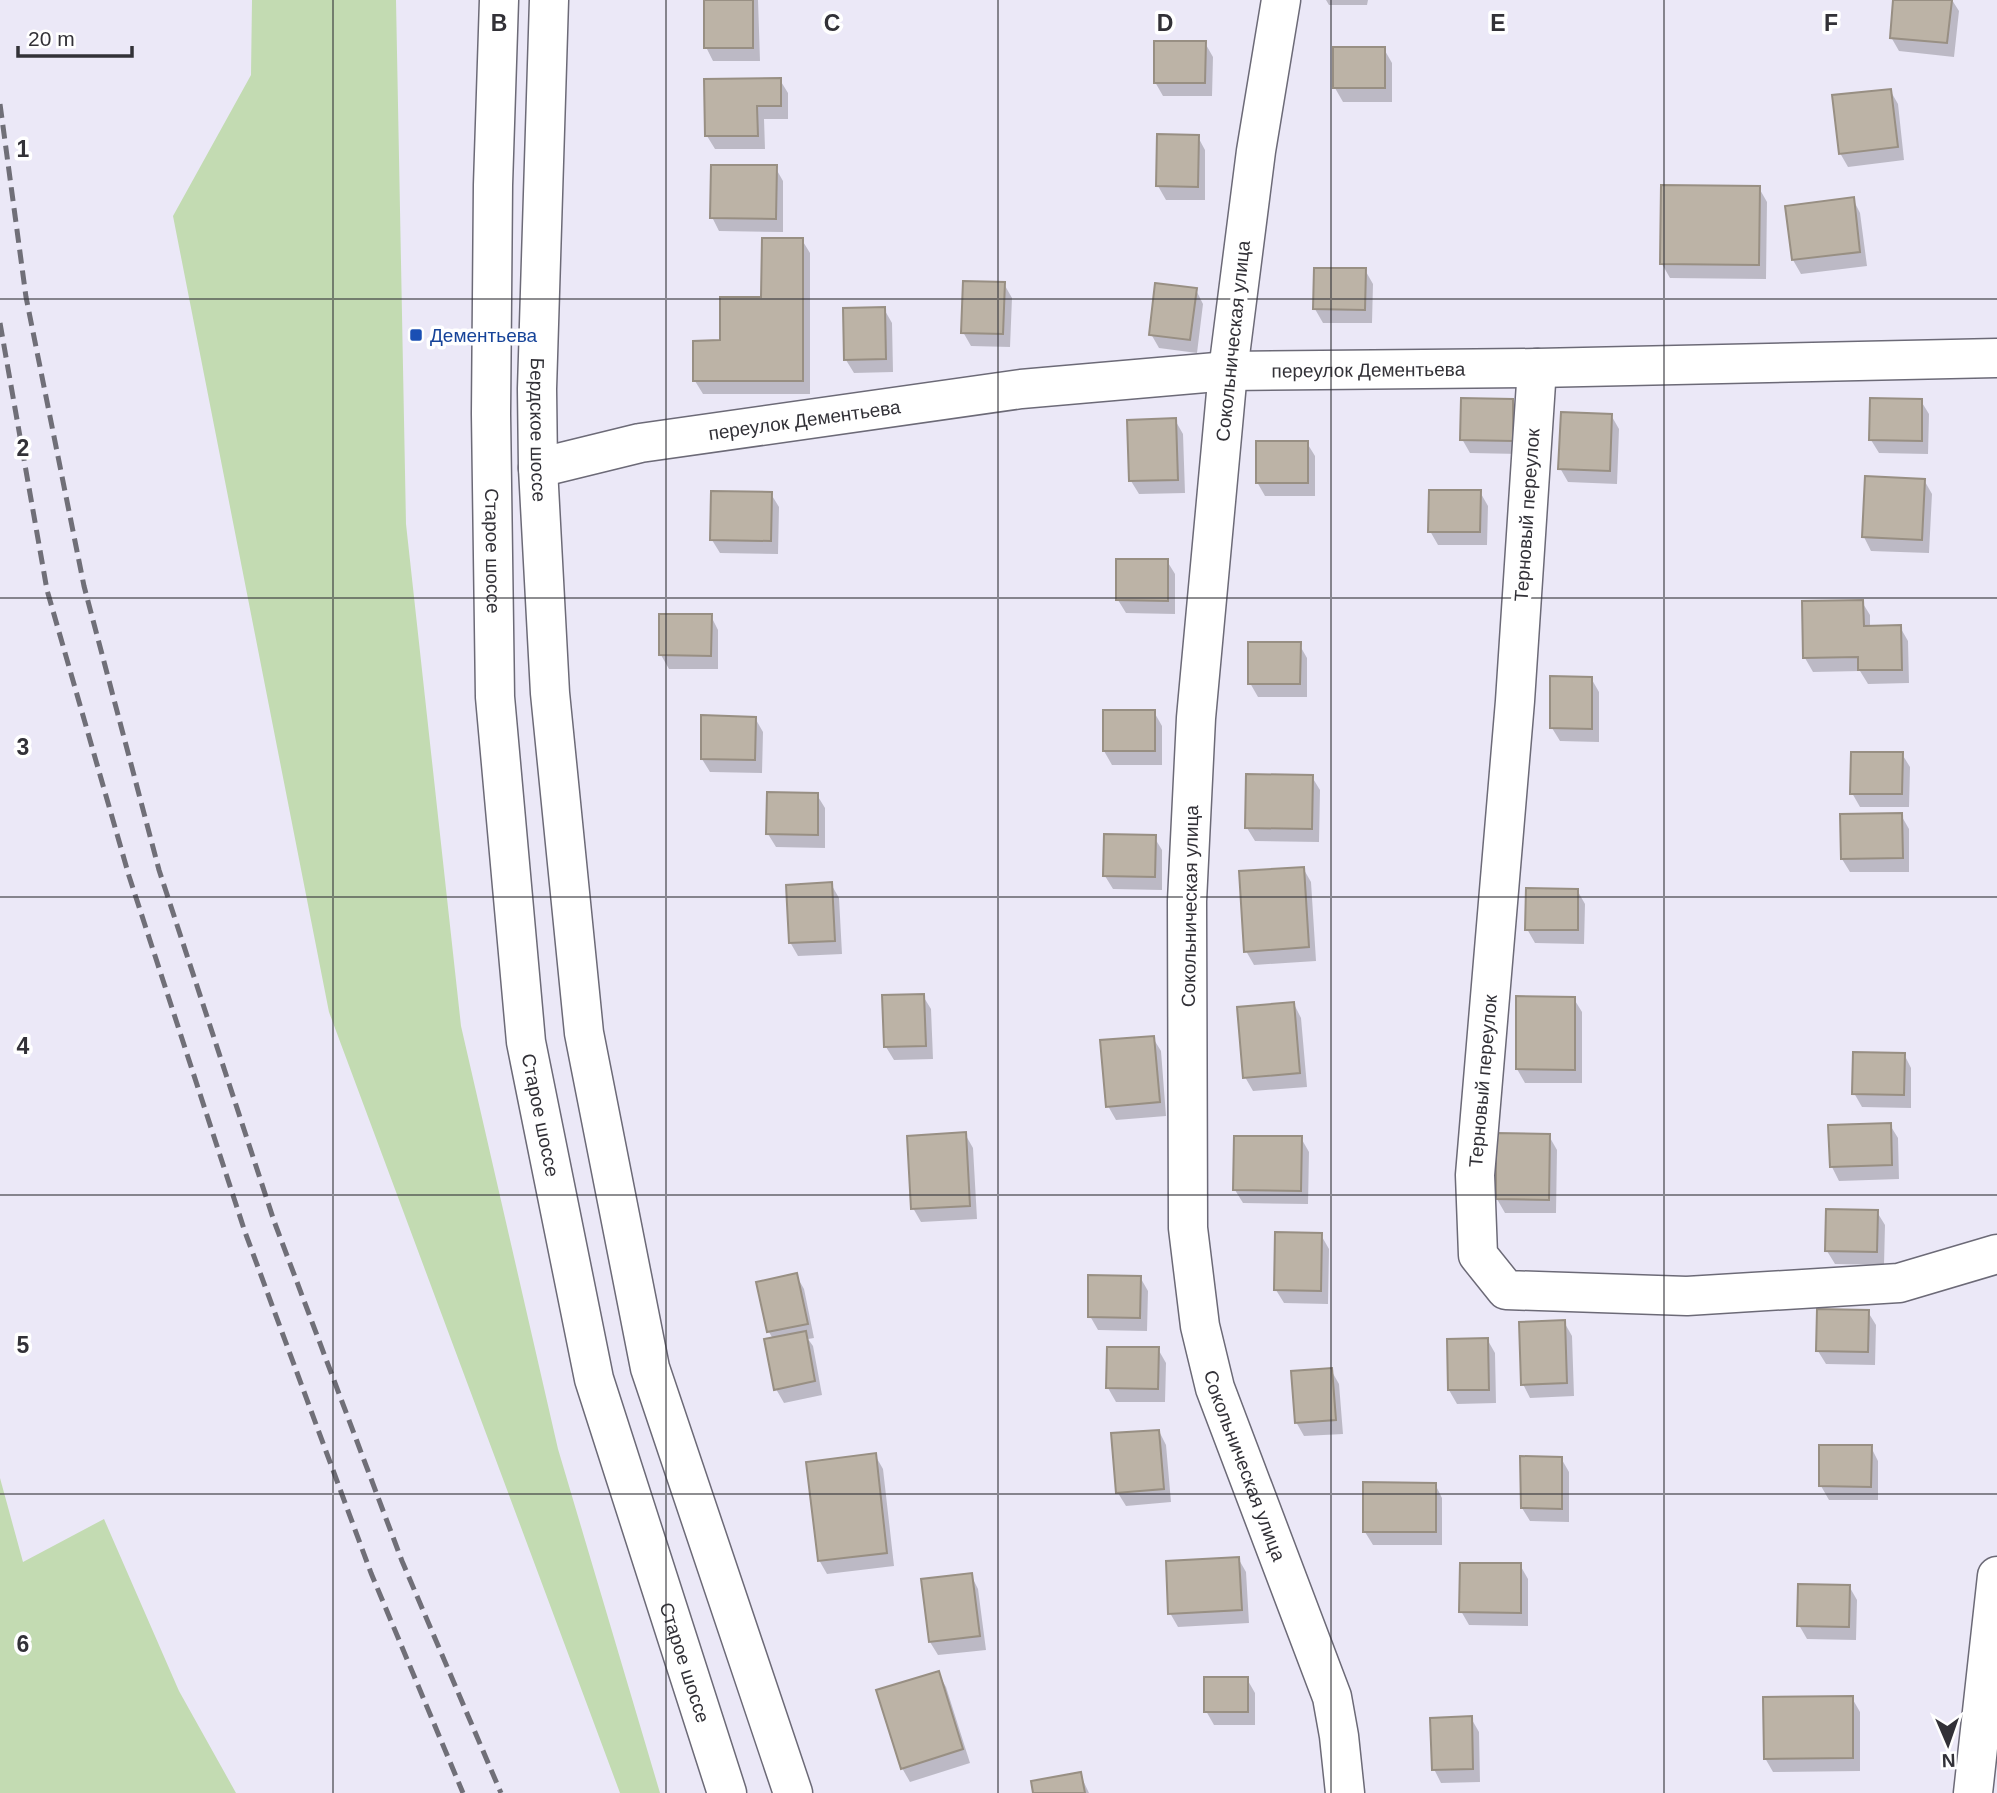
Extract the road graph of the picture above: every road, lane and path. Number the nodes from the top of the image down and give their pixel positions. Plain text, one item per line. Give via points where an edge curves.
1 (499, 0) edge
2 (549, 0) edge
3 (1281, 0) edge
4 (1997, 358) edge
5 (1537, 368) junction
6 (1228, 371) junction
7 (538, 468) junction
8 (1997, 1254) edge
9 (1997, 1576) edge
10 (727, 1793) edge
11 (793, 1793) edge
12 (1345, 1793) edge
13 (1973, 1793) edge

1 - 10 main road, Старое шоссе via 491,414 495,697 526,1042 594,1379
2 - 7 main road, Бердское шоссе
3 - 6 main road, Сокольническая улица via 1256,150
4 - 5 main road, переулок Дементьева
5 - 6 main road, переулок Дементьева
5 - 8 main road, Терновый переулок via 1515,701 1475,1175 1478,1255 1506,1290 1687,1296 1899,1283
6 - 7 main road, переулок Дементьева via 1021,389 640,443
6 - 12 main road, Сокольническая улица via 1195,731 1187,901 1188,1228 1200,1326 1214,1388 1332,1697
7 - 11 main road, Бердское шоссе via 550,693 584,1033 650,1368
9 - 13 main road

